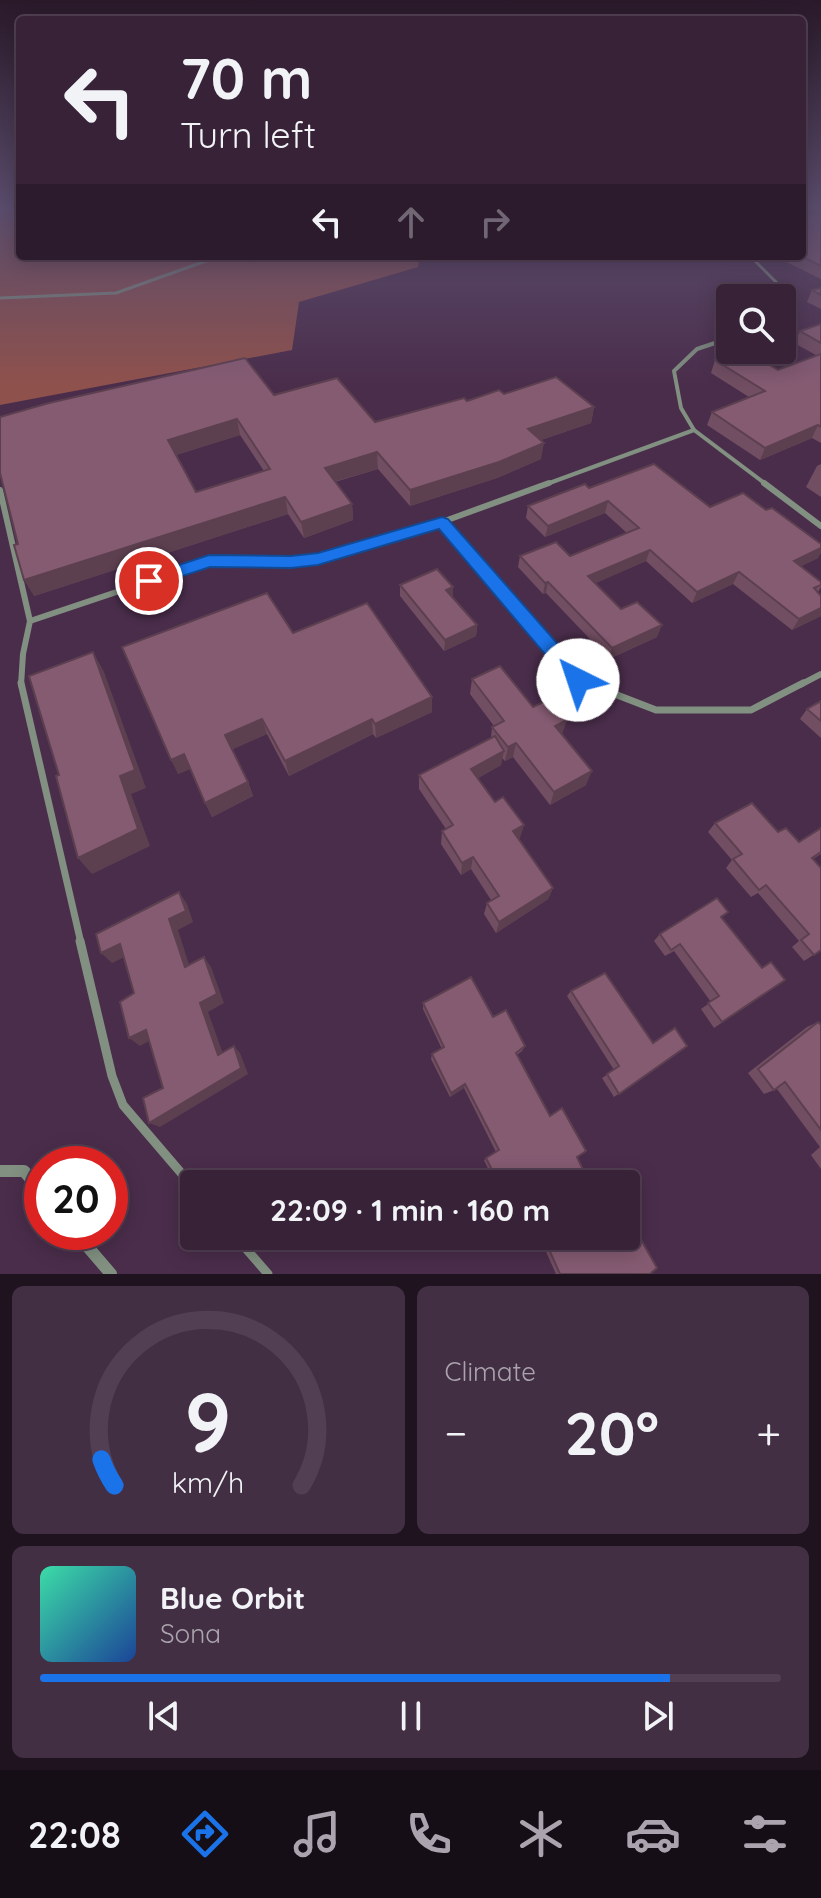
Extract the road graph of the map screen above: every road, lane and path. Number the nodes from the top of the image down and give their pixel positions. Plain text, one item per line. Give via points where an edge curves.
1 (188, 267) edge
2 (761, 267) edge
3 (778, 284) edge
4 (0, 298) edge
5 (716, 343) edge
6 (694, 430) junction
7 (0, 490) edge
8 (442, 522) junction
9 (821, 526) edge
10 (30, 621) junction
11 (821, 674) edge
12 (0, 1171) edge
13 (24, 1171) edge
14 (180, 1172) edge
15 (90, 1250) edge
16 (247, 1250) edge
17 (111, 1274) edge
18 (268, 1274) edge

1 - 4 lane via 116,293
2 - 3 lane
5 - 6 lane via 697,349 674,371 681,408
6 - 8 lane
6 - 9 lane
7 - 10 lane
8 - 10 lane via 318,559 209,561
8 - 11 lane via 578,680 656,710 751,710
10 - 14 lane via 21,689 112,1076 123,1105
12 - 13 street
15 - 17 street
16 - 18 lane

